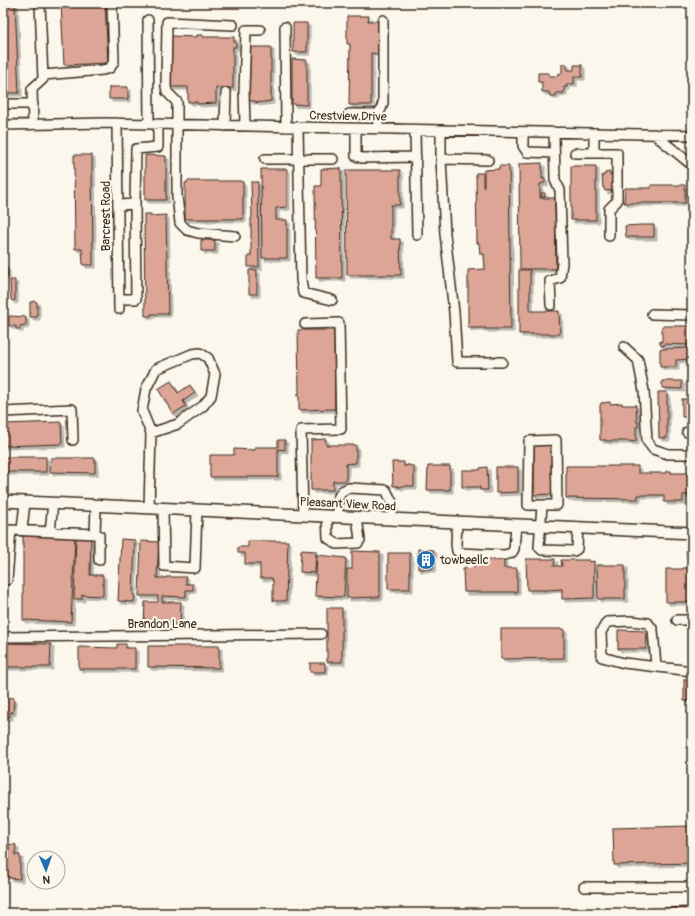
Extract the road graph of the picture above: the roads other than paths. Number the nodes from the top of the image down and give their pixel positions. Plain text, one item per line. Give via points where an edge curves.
1 (40, 3) edge
2 (112, 3) edge
3 (148, 20) dead end
4 (383, 20) dead end
5 (233, 25) dead end
6 (285, 27) dead end
7 (260, 30) dead end
8 (42, 75) junction
9 (226, 93) dead end
10 (3, 104) edge
11 (32, 104) junction
12 (349, 114) dead end
13 (378, 114) junction
14 (117, 123) junction
15 (33, 124) junction
16 (154, 124) junction
17 (3, 125) edge
18 (177, 125) junction
19 (225, 126) junction
20 (245, 126) junction
21 (286, 127) junction
22 (298, 127) junction
23 (356, 128) junction
24 (378, 129) junction
25 (415, 130) junction
26 (441, 130) junction
27 (523, 132) junction
28 (554, 132) junction
29 (594, 133) junction
30 (654, 134) junction
31 (692, 135) edge
32 (554, 153) junction
33 (575, 153) dead end
34 (594, 153) junction
35 (416, 157) junction
36 (298, 158) junction
37 (265, 159) dead end
38 (334, 159) dead end
39 (441, 159) junction
40 (488, 160) dead end
41 (692, 166) edge
42 (135, 204) junction
43 (118, 205) junction
44 (118, 230) junction
45 (135, 230) junction
46 (417, 235) dead end
47 (235, 236) dead end
48 (609, 236) dead end
49 (118, 272) junction
50 (136, 272) junction
51 (119, 299) junction
52 (332, 300) dead end
53 (551, 305) dead end
54 (119, 309) dead end
55 (652, 314) dead end
56 (692, 315) edge
57 (305, 324) dead end
58 (624, 347) dead end
59 (502, 362) dead end
60 (3, 412) edge
61 (151, 433) junction
62 (74, 440) dead end
63 (692, 454) edge
64 (3, 501) edge
65 (25, 502) junction
66 (53, 503) junction
67 (96, 505) junction
68 (542, 505) junction
69 (149, 508) junction
70 (163, 508) junction
71 (197, 510) junction
72 (303, 515) junction
73 (332, 516) junction
74 (357, 517) junction
75 (392, 519) junction
76 (457, 522) junction
77 (516, 525) junction
78 (541, 526) junction
79 (578, 527) junction
80 (7, 530) edge
81 (22, 530) junction
82 (50, 532) junction
83 (692, 533) edge
84 (95, 534) junction
85 (692, 547) edge
86 (692, 556) edge
87 (99, 560) dead end
88 (3, 580) edge
89 (677, 620) dead end
90 (692, 620) edge
91 (321, 634) dead end
92 (3, 637) edge
93 (656, 666) junction
94 (692, 670) edge
95 (584, 887) dead end
96 (692, 887) edge

1 - 8 street
2 - 8 street via 114,61 110,68
3 - 16 street
4 - 13 street via 383,103
5 - 18 street via 167,22 166,86 177,102
6 - 21 street
7 - 20 street via 246,30
8 - 11 street via 43,79 32,89
9 - 19 street
10 - 11 street
11 - 15 street
12 - 13 street
13 - 24 street
14 - 15 street, Crestview Drive
14 - 16 street, Crestview Drive
14 - 43 street, Barcrest Road
15 - 17 street, Crestview Drive
16 - 18 street, Crestview Drive
16 - 42 street via 158,147 136,149
18 - 19 street, Crestview Drive
18 - 47 street via 177,196 180,223 187,230 198,233
19 - 20 street, Crestview Drive
20 - 21 street, Crestview Drive
21 - 22 street, Crestview Drive
22 - 23 street, Crestview Drive
22 - 36 street
23 - 24 street, Crestview Drive
23 - 35 street via 356,156
24 - 25 street, Crestview Drive
25 - 26 street, Crestview Drive
25 - 35 street
26 - 27 street, Crestview Drive
26 - 39 street
27 - 28 street, Crestview Drive
27 - 32 street via 523,146 527,152
28 - 29 street, Crestview Drive
28 - 32 street
29 - 30 street, Crestview Drive
29 - 34 street
30 - 31 street, Crestview Drive
30 - 41 street
32 - 53 street via 555,180 560,190 562,263 560,278 550,281
33 - 34 street
34 - 48 street via 617,153 617,200 609,208
35 - 46 street
36 - 37 street
36 - 38 street
36 - 52 street via 300,279 303,293
39 - 40 street
39 - 59 street via 457,362
42 - 43 street
42 - 45 street
43 - 44 street, Barcrest Road
44 - 45 street
44 - 49 street, Barcrest Road
45 - 50 street
49 - 50 street
49 - 51 street, Barcrest Road
50 - 51 street via 136,298
51 - 54 street, Barcrest Road
55 - 56 street
57 - 72 street via 339,324 341,429 301,430
58 - 63 street via 638,360 644,391 647,440 653,449 668,454
60 - 62 street via 72,408
61 - 61 street via 142,411 146,389 156,369 192,354 208,358 215,374 212,396 178,424
61 - 69 street
64 - 65 main road, Pleasant View Road
65 - 66 main road, Pleasant View Road
65 - 81 street
66 - 67 main road, Pleasant View Road
66 - 82 street
67 - 69 main road, Pleasant View Road
67 - 84 street
68 - 68 street via 556,505 556,440 529,440 528,505
68 - 78 street
69 - 70 main road, Pleasant View Road
70 - 71 main road, Pleasant View Road
70 - 71 street via 164,566 195,568
71 - 72 main road, Pleasant View Road
72 - 73 main road, Pleasant View Road
73 - 74 main road, Pleasant View Road
73 - 74 street via 328,538 337,544 358,543 360,540
73 - 75 street via 338,498 342,492 350,488 386,490 392,502
74 - 75 main road, Pleasant View Road
75 - 76 main road, Pleasant View Road
76 - 77 main road, Pleasant View Road
76 - 77 street via 456,549 460,553 510,554 514,549
77 - 78 main road, Pleasant View Road
78 - 79 main road, Pleasant View Road
78 - 79 street via 539,547 542,550 574,551 577,549
79 - 83 main road, Pleasant View Road
80 - 81 street
80 - 88 street via 7,580
81 - 82 street
82 - 84 street
84 - 87 street via 99,535
85 - 86 street
89 - 90 street
91 - 92 street, Brandon Lane
93 - 93 street via 624,663 602,657 601,632 607,622 648,623 653,630
93 - 94 street
95 - 96 street

